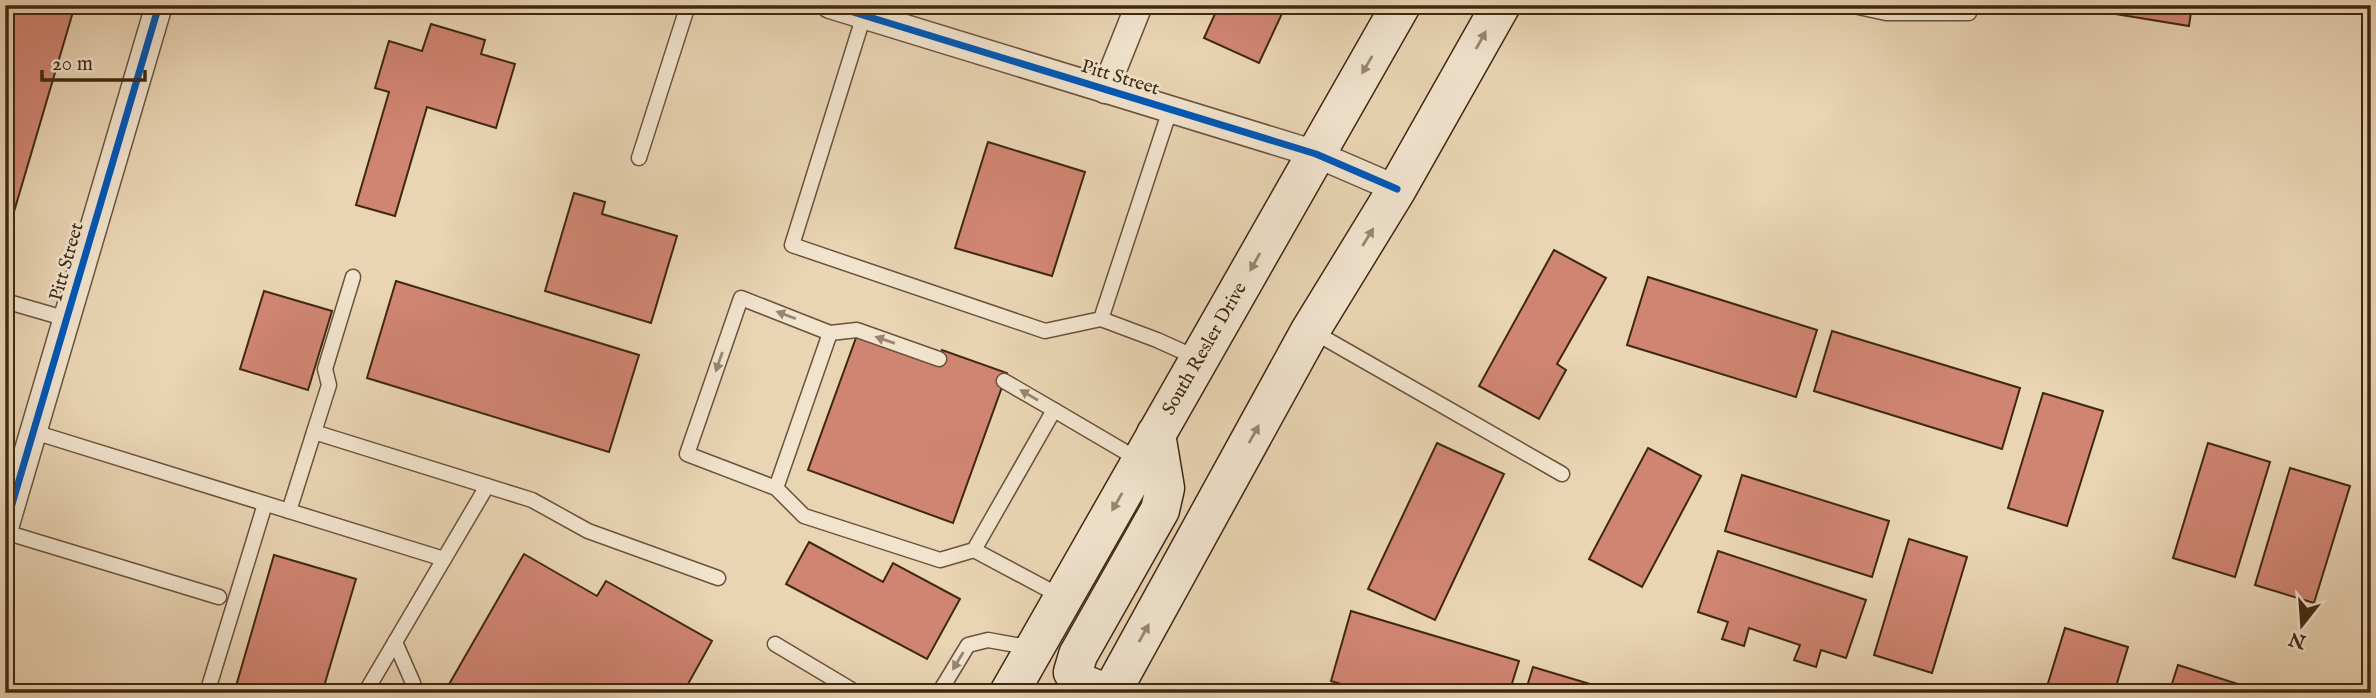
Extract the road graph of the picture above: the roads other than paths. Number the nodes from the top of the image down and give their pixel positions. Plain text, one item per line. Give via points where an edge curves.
1 (159, 5) edge
2 (688, 5) edge
3 (830, 5) edge
4 (1139, 5) edge
5 (1401, 5) edge
6 (1501, 5) edge
7 (1849, 5) edge
8 (1969, 13) dead end
9 (864, 15) junction
10 (1105, 90) junction
11 (1170, 110) junction
12 (1316, 154) junction
13 (639, 158) dead end
14 (1397, 189) junction
15 (353, 277) dead end
16 (5, 301) edge
17 (67, 319) junction
18 (1101, 320) junction
19 (1310, 331) junction
20 (830, 333) junction
21 (939, 359) dead end
22 (1200, 359) junction
23 (1004, 381) dead end
24 (1054, 410) junction
25 (34, 432) junction
26 (314, 432) junction
27 (1148, 447) junction
28 (1562, 474) dead end
29 (486, 486) junction
30 (776, 488) junction
31 (265, 504) junction
32 (289, 511) junction
33 (5, 530) edge
34 (974, 550) junction
35 (444, 559) junction
36 (718, 578) dead end
37 (219, 597) dead end
38 (1063, 598) junction
39 (395, 642) junction
40 (775, 644) dead end
41 (1034, 648) junction
42 (408, 692) edge
43 (207, 693) edge
44 (365, 693) edge
45 (857, 693) edge
46 (939, 693) edge
47 (1009, 693) edge
48 (1109, 693) edge

1 - 17 street, Pitt Street
2 - 13 lane
3 - 9 street, Pitt Street
4 - 10 street
5 -> 12 main road, South Resler Drive
14 -> 6 main road
7 - 8 lane via 1886,13
9 - 10 street, Pitt Street
9 - 18 lane via 792,245 1045,331
10 - 11 street, Pitt Street
11 - 12 street, Pitt Street
11 - 18 lane
12 - 14 street, Pitt Street
12 -> 22 main road, South Resler Drive
19 -> 14 main road
15 - 26 lane via 325,369 329,385
16 - 17 lane
17 - 25 street, Pitt Street
18 - 22 lane
19 - 28 lane
48 -> 19 main road
21 -> 20 lane via 857,330
20 - 30 lane
20 -> 30 lane via 741,298 687,454
22 - 27 main road, South Resler Drive
24 -> 23 lane
24 - 27 lane
24 - 34 lane
25 - 31 lane
25 - 33 street, Pitt Street
26 - 29 lane
26 - 32 lane
27 -> 38 main road, South Resler Drive
27 - 48 main road via 1165,488 1160,510 1078,655 1073,672 1083,684
29 - 35 lane
29 - 36 lane via 532,500 588,531
30 - 34 lane via 804,516 940,560
31 - 32 lane
31 - 43 lane
32 - 35 lane
33 - 37 lane
34 - 38 lane
35 - 39 lane
38 - 41 main road, South Resler Drive
39 - 42 lane via 413,683
39 - 44 lane
40 - 45 lane
41 -> 46 lane via 988,640 968,645
41 - 47 main road, South Resler Drive

